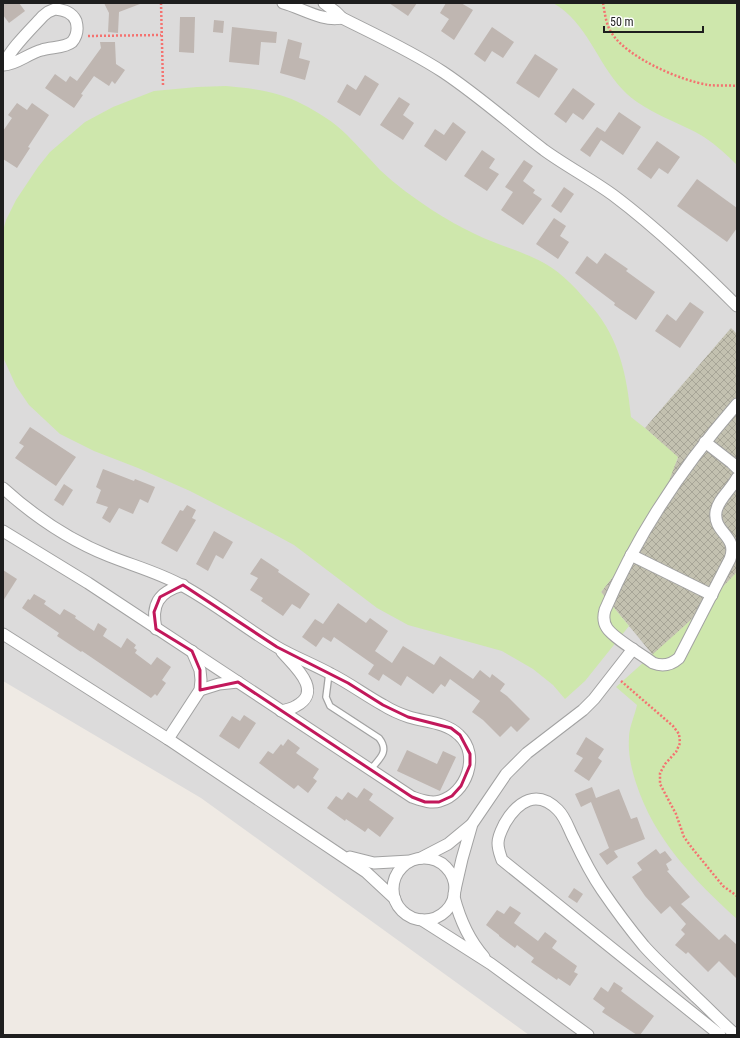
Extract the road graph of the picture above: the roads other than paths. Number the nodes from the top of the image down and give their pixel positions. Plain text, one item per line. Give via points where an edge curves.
1 (283, 3) edge
2 (324, 3) edge
3 (342, 18) junction
4 (4, 66) edge
5 (737, 306) edge
6 (737, 404) edge
7 (704, 442) junction
8 (737, 466) edge
9 (737, 478) edge
10 (3, 488) edge
11 (3, 531) edge
12 (631, 555) junction
13 (183, 585) junction
14 (712, 595) junction
15 (156, 629) junction
16 (3, 634) edge
17 (277, 647) junction
18 (634, 649) junction
19 (192, 651) junction
20 (329, 673) junction
21 (238, 682) junction
22 (200, 690) junction
23 (281, 712) junction
24 (168, 739) junction
25 (370, 770) junction
26 (472, 824) junction
27 (336, 853) junction
28 (415, 859) junction
29 (454, 896) junction
30 (395, 899) junction
31 (422, 920) junction
32 (491, 964) junction
33 (588, 1035) edge
34 (720, 1035) edge
35 (736, 1035) edge

1 - 3 street via 324,18
2 - 3 street
3 - 5 street via 443,72 489,105 546,151 647,222
4 - 4 street via 31,53 72,42 78,27 75,19 63,10 48,12 11,52
6 - 7 street
7 - 8 street
7 - 12 street via 661,503
9 - 14 street via 721,500 716,513 719,527 731,542 732,554
10 - 13 street via 54,528 81,544
11 - 15 street
12 - 14 street
12 - 18 street via 608,602 604,616 607,629
13 - 15 street via 160,597 154,612
13 - 17 street
14 - 18 street via 682,653 674,662 659,665
15 - 19 street
16 - 24 street
17 - 20 street
17 - 23 street via 300,672 307,684 307,691 301,703
18 - 26 street via 583,710 527,753 506,774
19 - 21 street
19 - 22 street via 200,670
20 - 25 lane via 326,697 330,706 382,742 384,752
20 - 25 street via 395,712 451,728 460,735 470,754 470,765 461,786 452,796 439,802 425,802 412,797
21 - 22 street
21 - 23 street
22 - 24 street
23 - 25 street
24 - 27 street
26 - 28 street via 448,844
26 - 29 street
27 - 28 street via 374,863
27 - 30 street via 366,872
28 - 29 street via 430,858 444,866 453,879
28 - 30 street via 404,865 395,877
29 - 31 street via 444,912 434,918
29 - 32 street via 468,936
30 - 31 street via 405,914
31 - 32 street
32 - 33 street
34 - 35 street via 502,860 498,851 498,841 508,819 521,804 537,798 559,810 583,858 621,918 668,971

